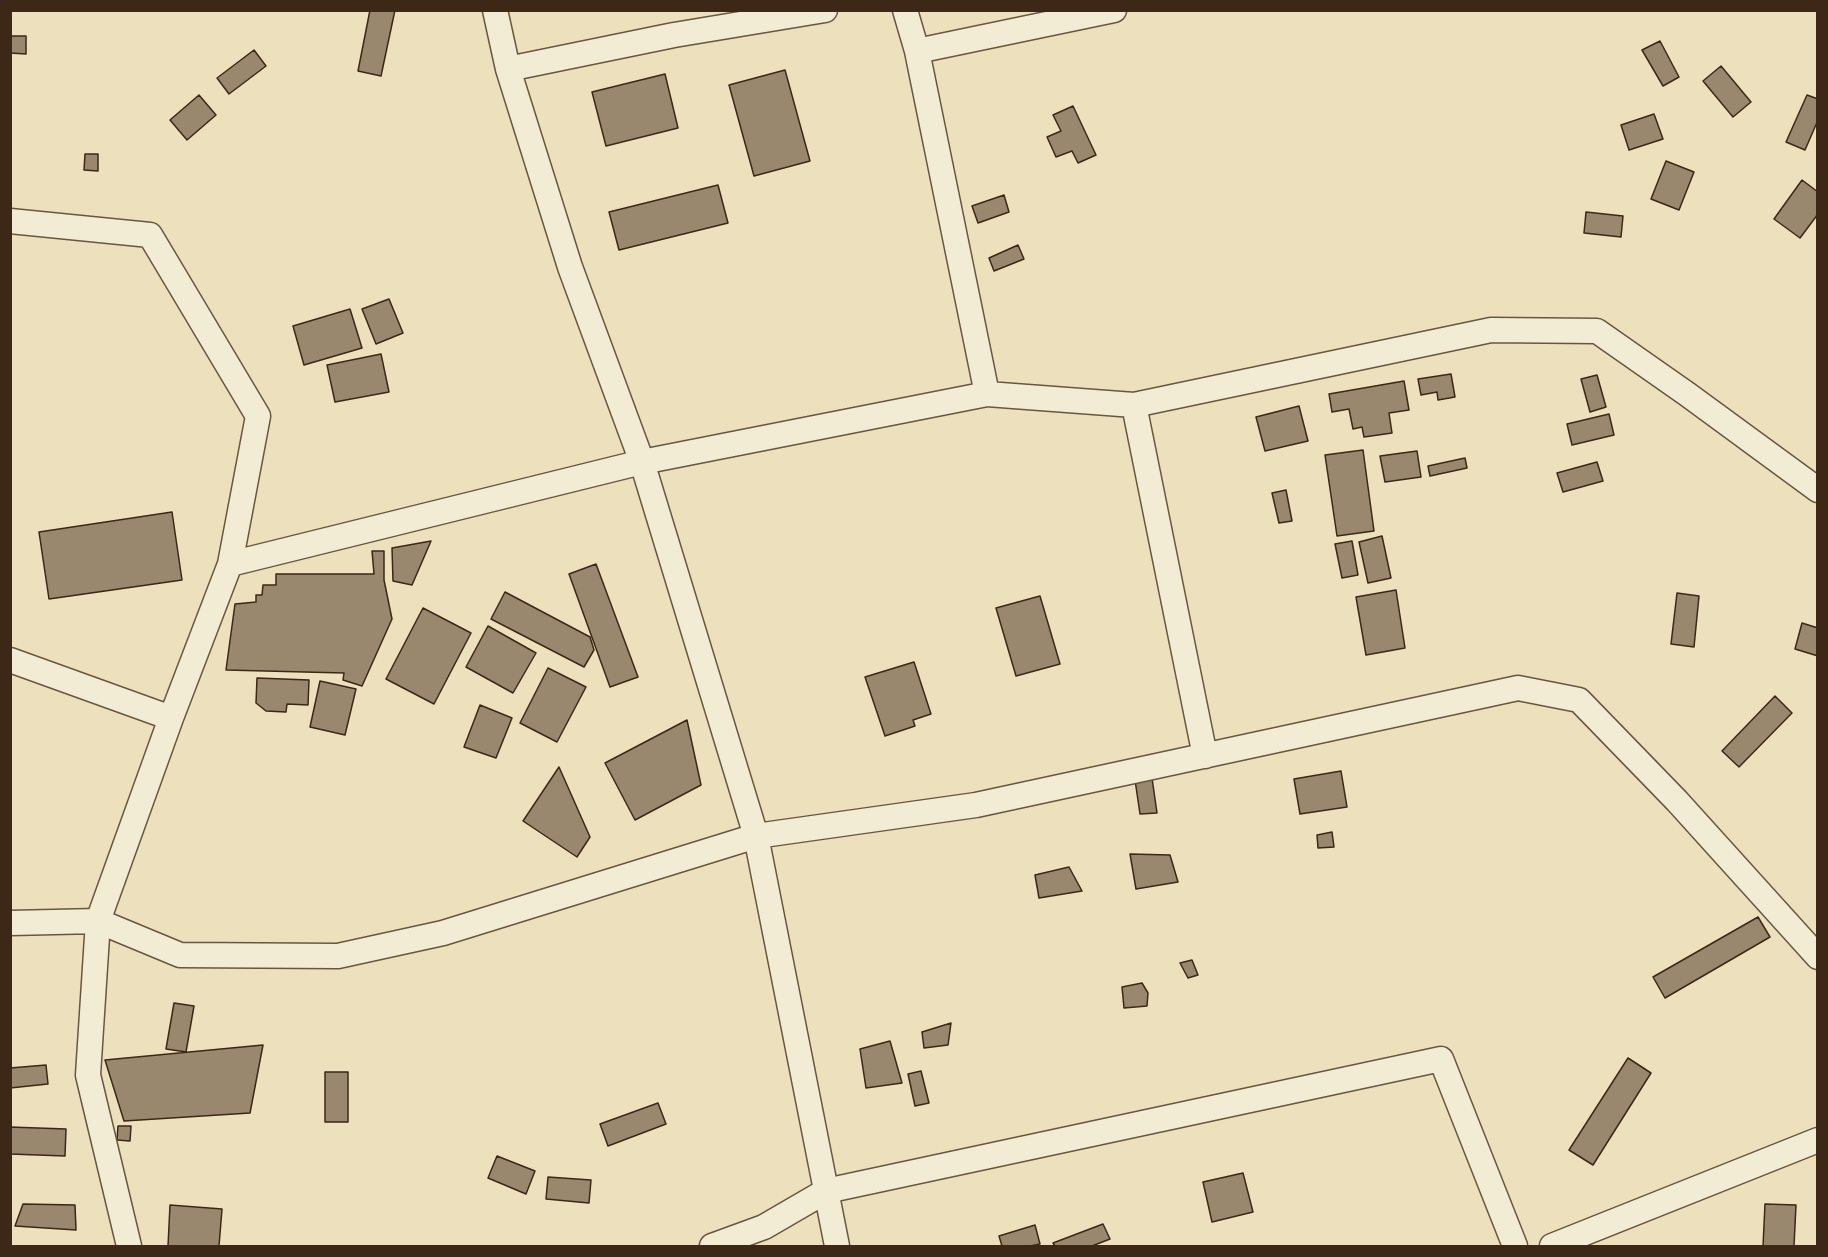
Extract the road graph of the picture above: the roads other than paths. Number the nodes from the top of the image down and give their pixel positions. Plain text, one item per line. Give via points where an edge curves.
1 (495, 10) edge
2 (825, 10) edge
3 (905, 10) edge
4 (1114, 10) edge
5 (917, 51) junction
6 (508, 69) junction
7 (10, 221) edge
8 (987, 393) junction
9 (1134, 405) junction
10 (642, 462) junction
11 (1818, 490) edge
12 (230, 564) junction
13 (10, 660) edge
14 (171, 718) junction
15 (1205, 756) junction
16 (756, 836) junction
17 (98, 921) junction
18 (10, 923) edge
19 (1818, 957) edge
20 (1818, 1140) edge
21 (826, 1191) junction
22 (129, 1246) edge
23 (712, 1246) edge
24 (837, 1246) edge
25 (1515, 1246) edge
26 (1552, 1246) edge

1 - 6 street
2 - 6 street via 674,35
3 - 5 street
4 - 5 street
5 - 8 street
6 - 10 street via 570,267
7 - 12 street via 150,235 258,416
8 - 9 street
8 - 10 street
9 - 11 street via 1491,330 1597,331
9 - 15 street
10 - 12 street
10 - 16 street
12 - 14 street
13 - 14 street
14 - 17 street
15 - 16 street via 976,805
15 - 19 street via 1518,688 1580,700
16 - 17 street via 443,933 338,956 180,955
16 - 21 street
17 - 18 street
17 - 22 street via 88,1075
20 - 26 street
21 - 23 street via 764,1227
21 - 24 street
21 - 25 street via 1441,1059

